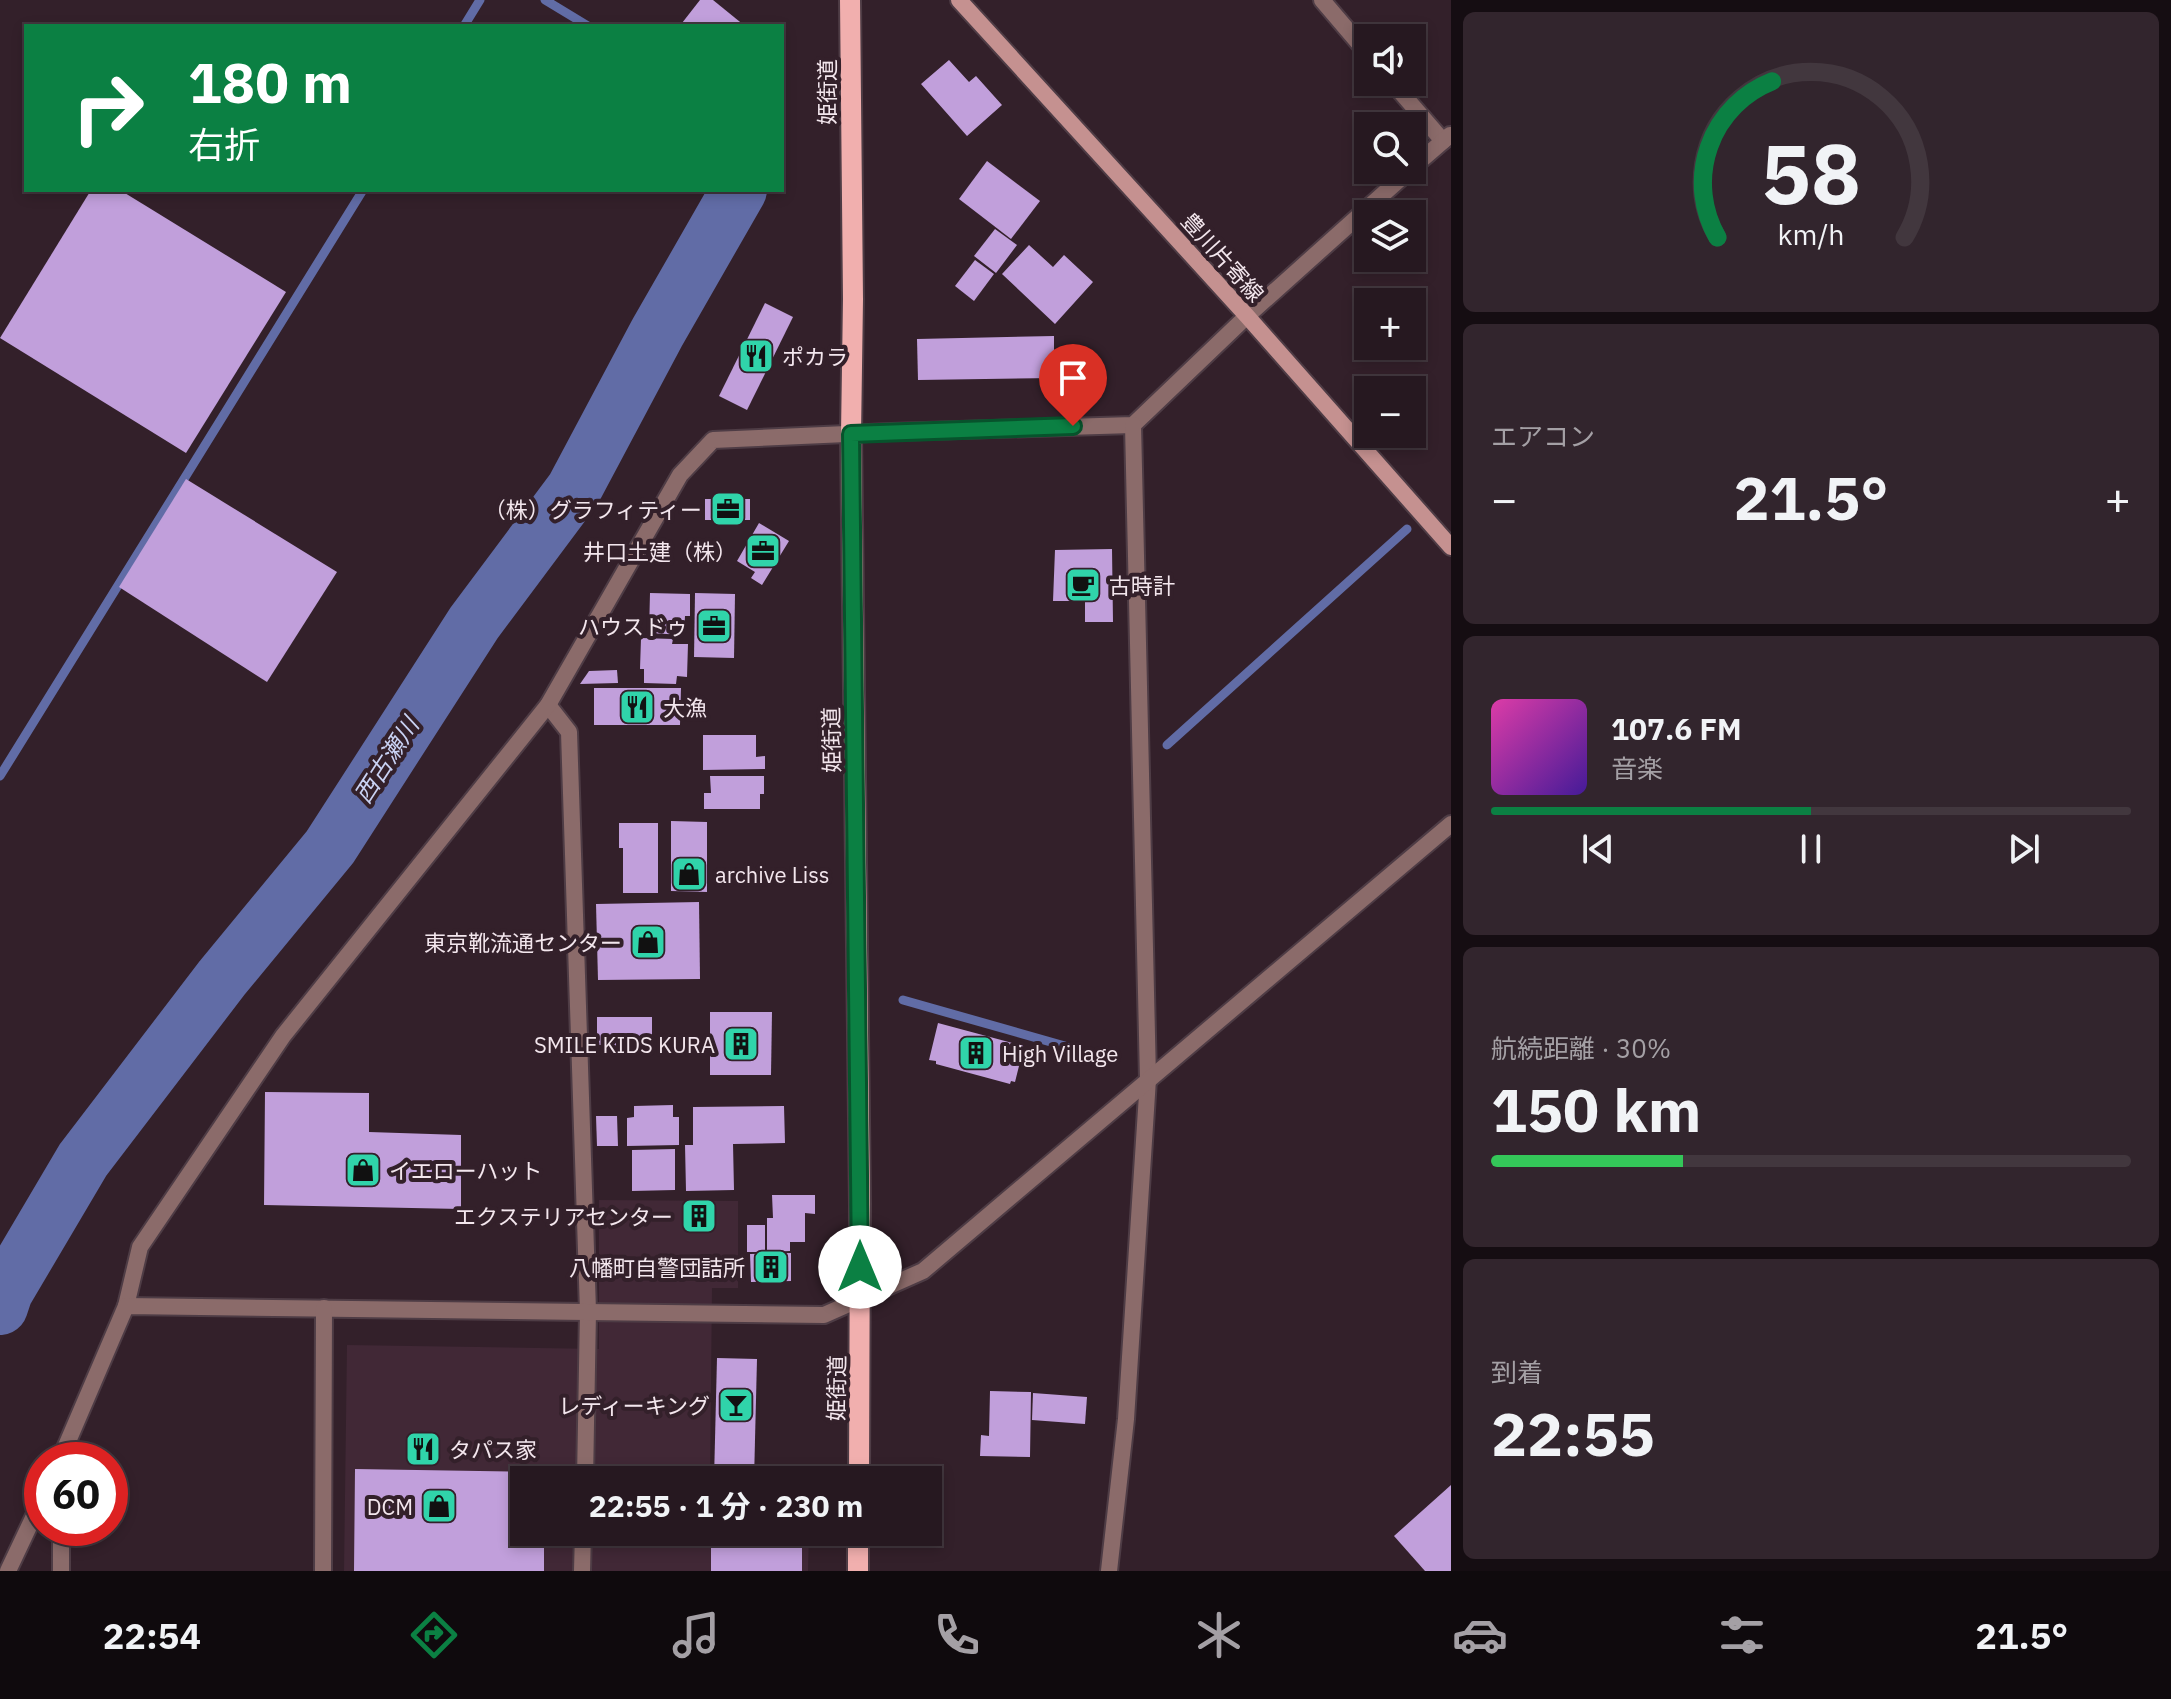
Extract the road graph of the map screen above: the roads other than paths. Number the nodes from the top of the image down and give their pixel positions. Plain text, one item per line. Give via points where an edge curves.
1 (850, 0) edge
2 (959, 0) edge
3 (1322, 0) edge
4 (1354, 38) edge
5 (1406, 96) edge
6 (1447, 137) edge
7 (1426, 156) edge
8 (1394, 184) edge
9 (1247, 316) junction
10 (1133, 425) junction
11 (851, 434) junction
12 (1451, 547) edge
13 (548, 705) junction
14 (1451, 824) edge
15 (1148, 1079) junction
16 (860, 1299) junction
17 (126, 1306) junction
18 (324, 1308) junction
19 (588, 1311) junction
20 (69, 1442) edge
21 (585, 1466) edge
22 (859, 1466) edge
23 (24, 1537) edge
24 (61, 1546) edge
25 (583, 1546) edge
26 (858, 1546) edge
27 (8, 1571) edge
28 (61, 1571) edge
29 (323, 1571) edge
30 (582, 1571) edge
31 (858, 1571) edge
32 (1109, 1571) edge

1 - 11 main road, 姫街道
2 - 9 main road, 豊川片寄線
3 - 4 street
5 - 6 street
6 - 7 street
8 - 9 street
9 - 10 street
9 - 12 main road, 豊川片寄線
10 - 11 street
10 - 15 street
11 - 13 street via 713,440 680,475
11 - 16 main road, 姫街道
13 - 17 street via 283,1036 140,1247
13 - 19 street via 569,732
14 - 15 street
15 - 16 street via 923,1271
15 - 32 street via 1126,1419
16 - 19 street via 824,1315
16 - 22 main road, 姫街道
17 - 18 street
17 - 20 street
18 - 19 street
18 - 29 street
19 - 21 street
23 - 27 street
24 - 28 street
25 - 30 street
26 - 31 main road

